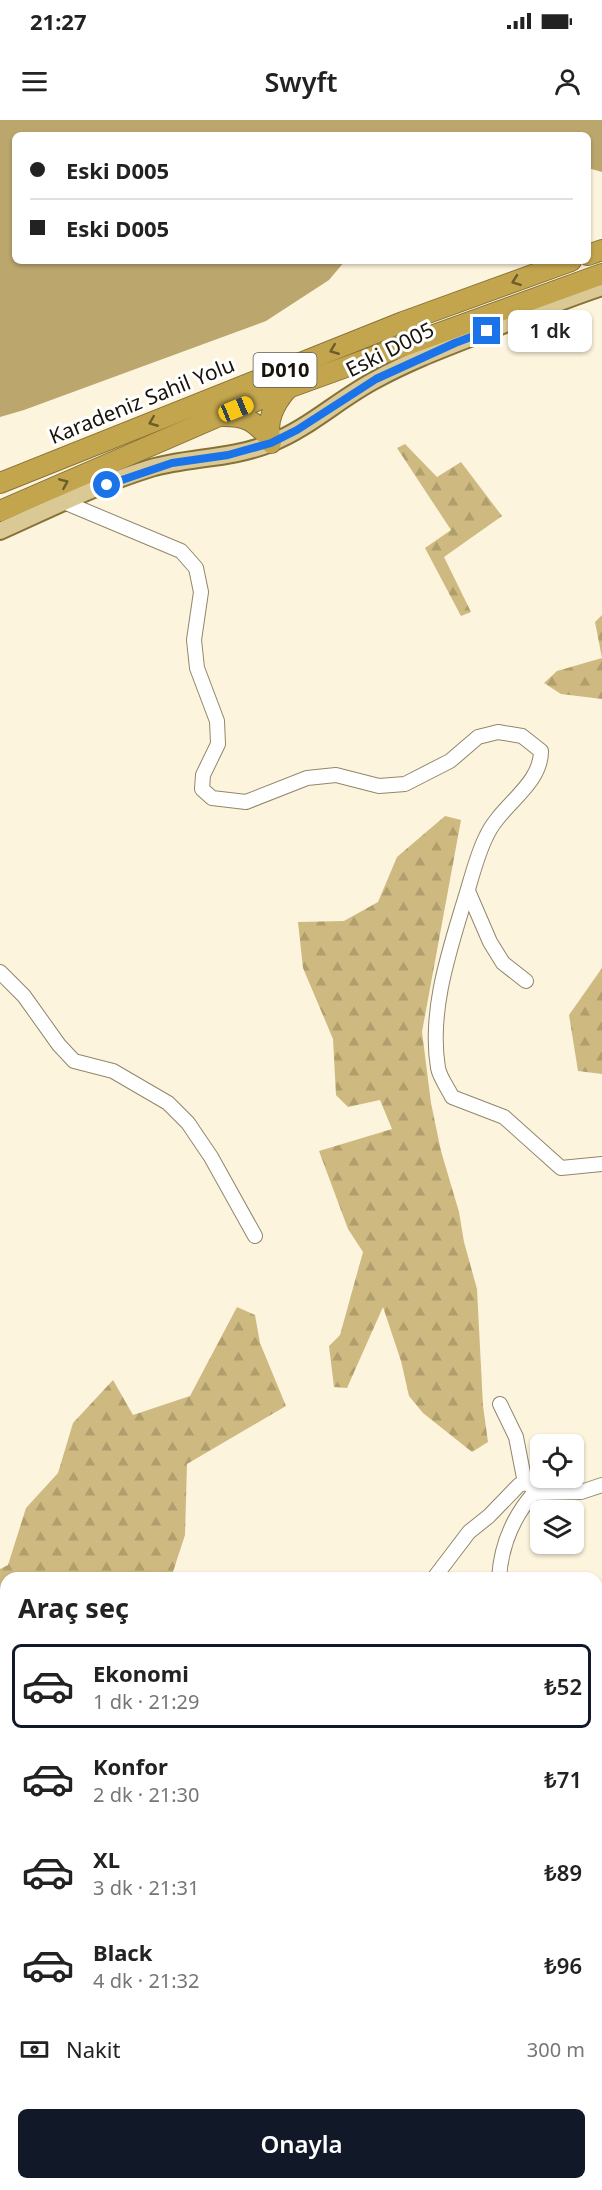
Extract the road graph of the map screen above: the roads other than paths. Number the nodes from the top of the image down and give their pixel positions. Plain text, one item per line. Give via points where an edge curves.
1 (563, 264) edge
2 (602, 274) edge
3 (602, 287) edge
4 (288, 388) junction
5 (219, 416) junction
6 (270, 441) junction
7 (0, 483) edge
8 (64, 502) junction
9 (5, 508) edge
10 (0, 531) edge
11 (468, 891) junction
12 (0, 972) edge
13 (526, 981) dead end
14 (602, 1164) edge
15 (255, 1236) dead end
16 (500, 1404) dead end
17 (602, 1485) edge
18 (530, 1488) junction
19 (439, 1572) edge
20 (499, 1572) edge

1 -> 7 highway, Karadeniz Sahil Yolu / D010 via 403,322
2 - 4 highway, D010
3 - 6 main road, Eski D005 via 550,304 396,370 358,389 297,430
4 - 5 highway, D010
4 - 6 highway via 273,406
5 - 6 highway via 247,418
9 -> 5 highway, D010
6 - 8 main road, Eski D005 via 228,455 150,469
8 - 10 main road, Eski D005
8 - 11 street via 182,551 196,568 201,592 194,640 196,668 217,721 218,744 203,775 202,789 212,798 246,802 307,778 336,775 379,786 405,784 450,761 478,737 498,732 522,736 541,751 541,763 533,780 504,808 486,837
11 - 13 street via 503,963
11 - 14 street via 444,970 436,1032 438,1070 452,1097 504,1117 561,1168
12 - 15 street via 24,996 74,1061 113,1071 168,1103 188,1123
16 - 18 street via 516,1437
17 - 18 street via 581,1492
18 - 19 street via 519,1485 469,1532
18 - 20 street via 500,1556

